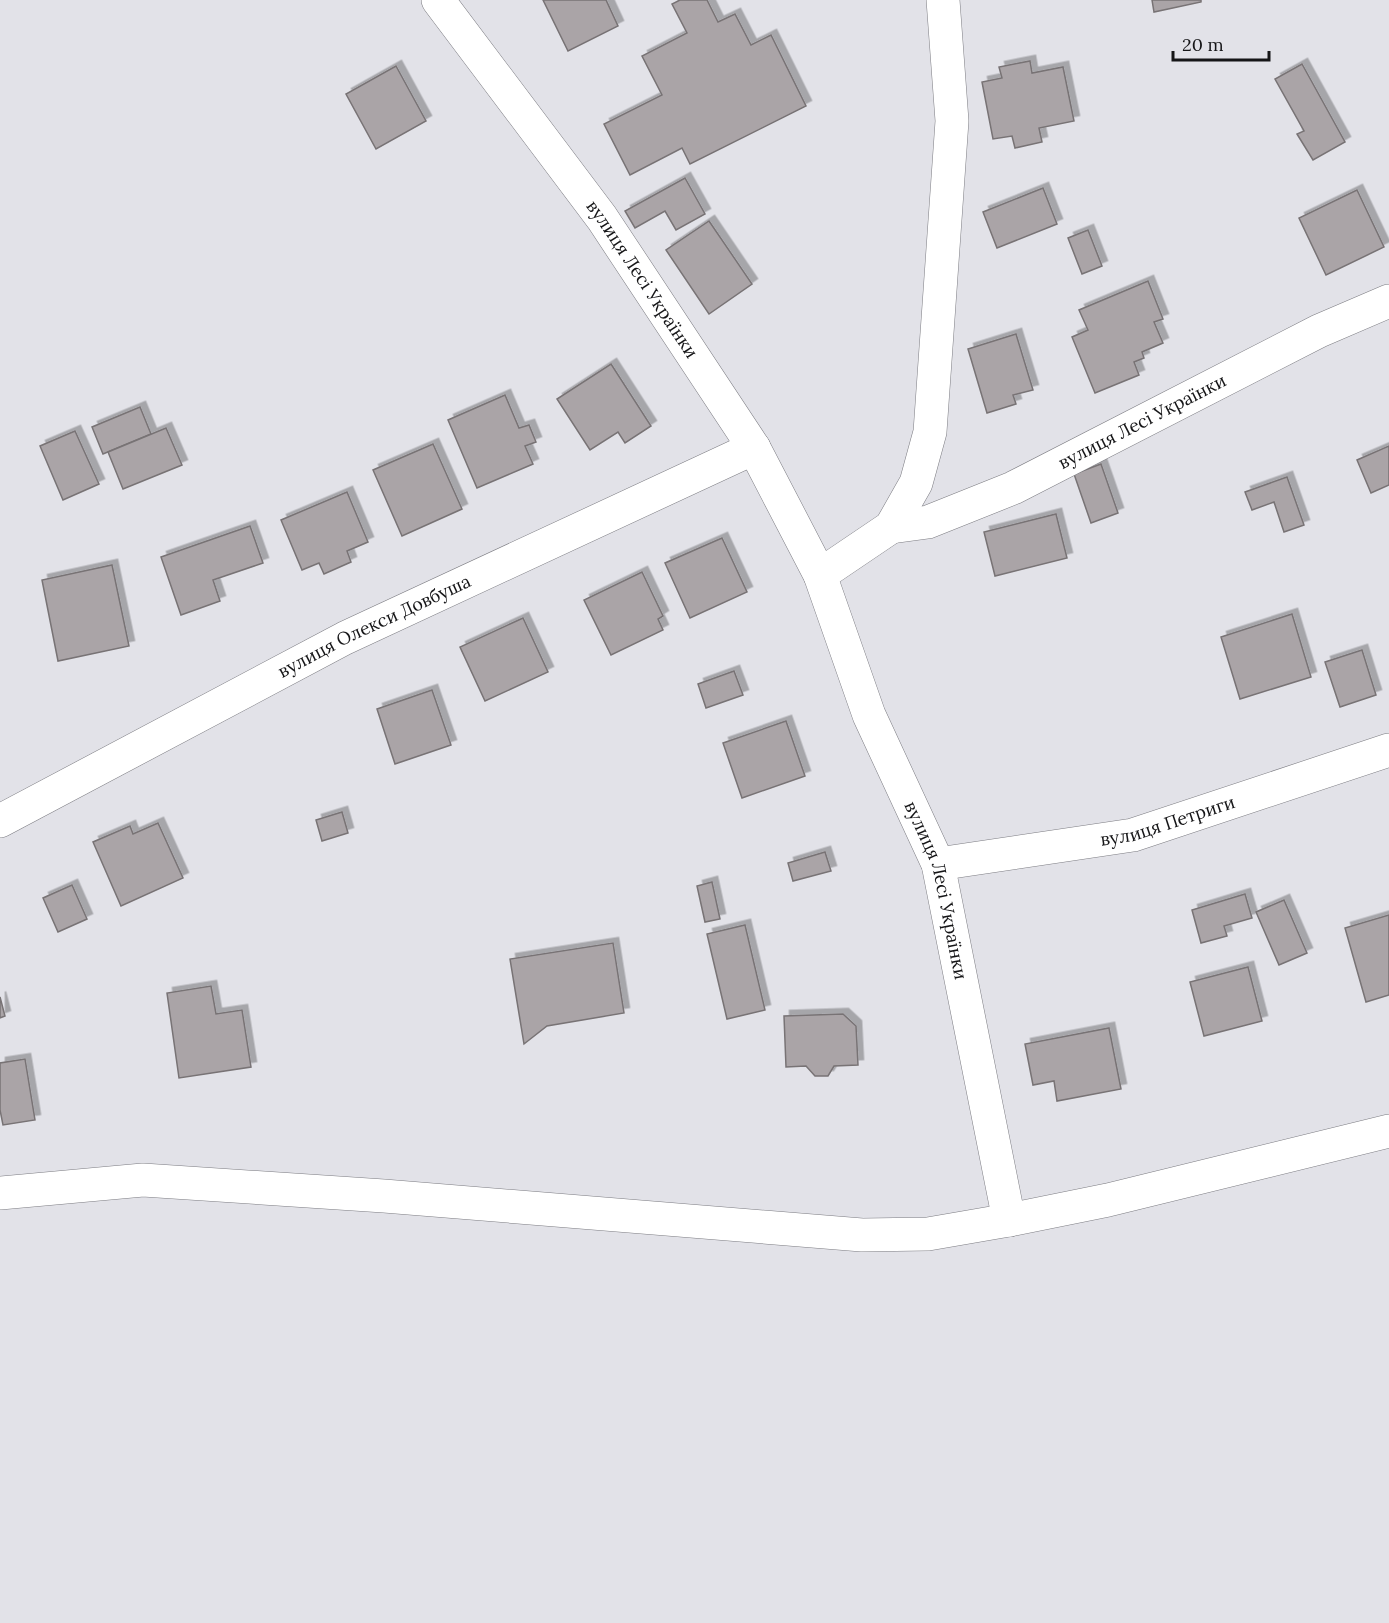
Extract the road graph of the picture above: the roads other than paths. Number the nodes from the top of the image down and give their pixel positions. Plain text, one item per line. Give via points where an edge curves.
1 (438, 0) edge
2 (943, 0) edge
3 (1389, 301) edge
4 (754, 448) junction
5 (891, 527) junction
6 (820, 575) junction
7 (1389, 750) edge
8 (0, 821) edge
9 (938, 864) junction
10 (1389, 1131) edge
11 (0, 1193) edge
12 (1009, 1220) junction

1 - 4 street, вулиця Лесі Українки via 602,218
2 - 5 street, вулиця Лесі Українки via 952,121 930,432 916,483
3 - 5 street, вулиця Лесі Українки via 1319,331 1013,488 928,522
4 - 6 street, вулиця Лесі Українки
4 - 8 street, вулиця Олекси Довбуша via 345,638
5 - 6 street, вулиця Лесі Українки
6 - 9 street, вулиця Лесі Українки via 869,714
7 - 9 street, вулиця Петриги via 1133,835
9 - 12 street, вулиця Лесі Українки
10 - 12 street via 1108,1200
11 - 12 street via 143,1180 862,1235 928,1234

